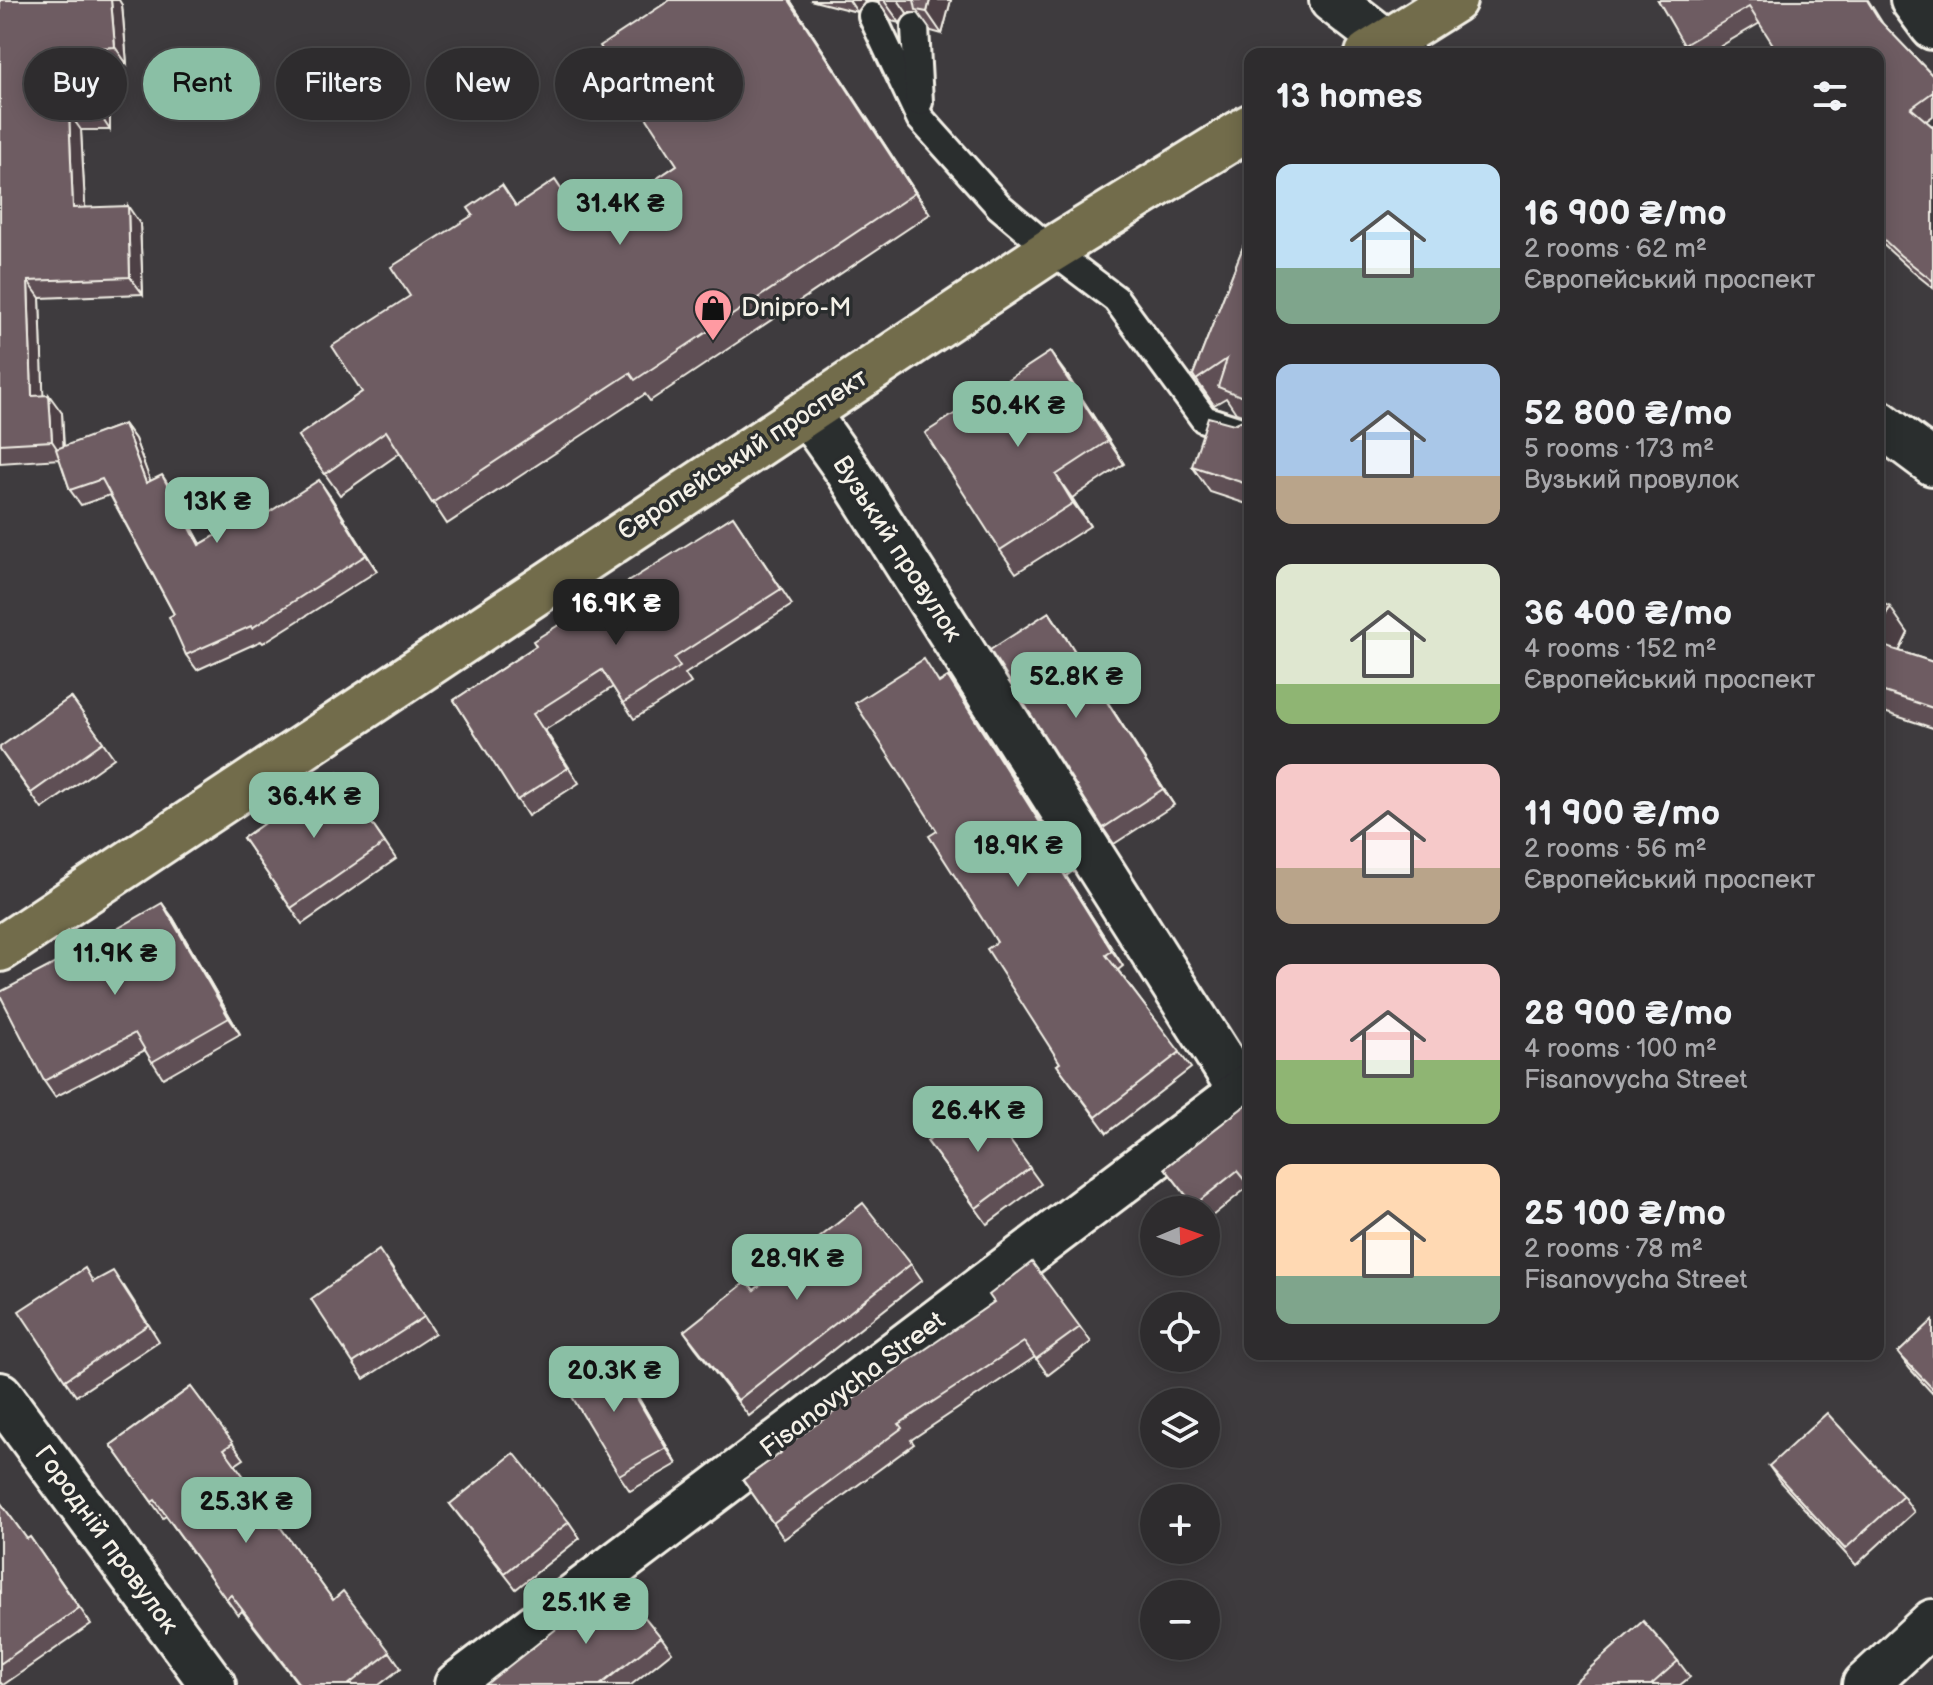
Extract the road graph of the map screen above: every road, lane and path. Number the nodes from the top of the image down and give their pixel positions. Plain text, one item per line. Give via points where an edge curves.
1 (1332, 0) edge
2 (1454, 0) edge
3 (1913, 0) edge
4 (872, 16) dead end
5 (915, 27) edge
6 (1933, 27) edge
7 (1383, 48) edge
8 (1388, 48) edge
9 (920, 118) junction
10 (1244, 131) edge
11 (1051, 250) junction
12 (807, 413) junction
13 (1884, 426) edge
14 (1244, 432) edge
15 (1933, 463) edge
16 (0, 949) edge
17 (1244, 1085) edge
18 (1244, 1090) edge
19 (0, 1395) edge
20 (1933, 1622) edge
21 (213, 1685) edge
22 (457, 1685) edge
23 (1865, 1685) edge

1 - 7 street
2 - 8 main road
3 - 6 street
4 - 9 lane
5 - 9 lane
9 - 11 lane via 999,206
10 - 11 main road, Європейський проспект
11 - 12 main road, Європейський проспект
11 - 14 lane via 1116,299 1204,419
12 - 16 main road, Європейський проспект
12 - 17 street, Вузький провулок
13 - 15 street
18 - 22 street, Fisanovycha Street
19 - 21 street, Городній провулок
20 - 23 street

